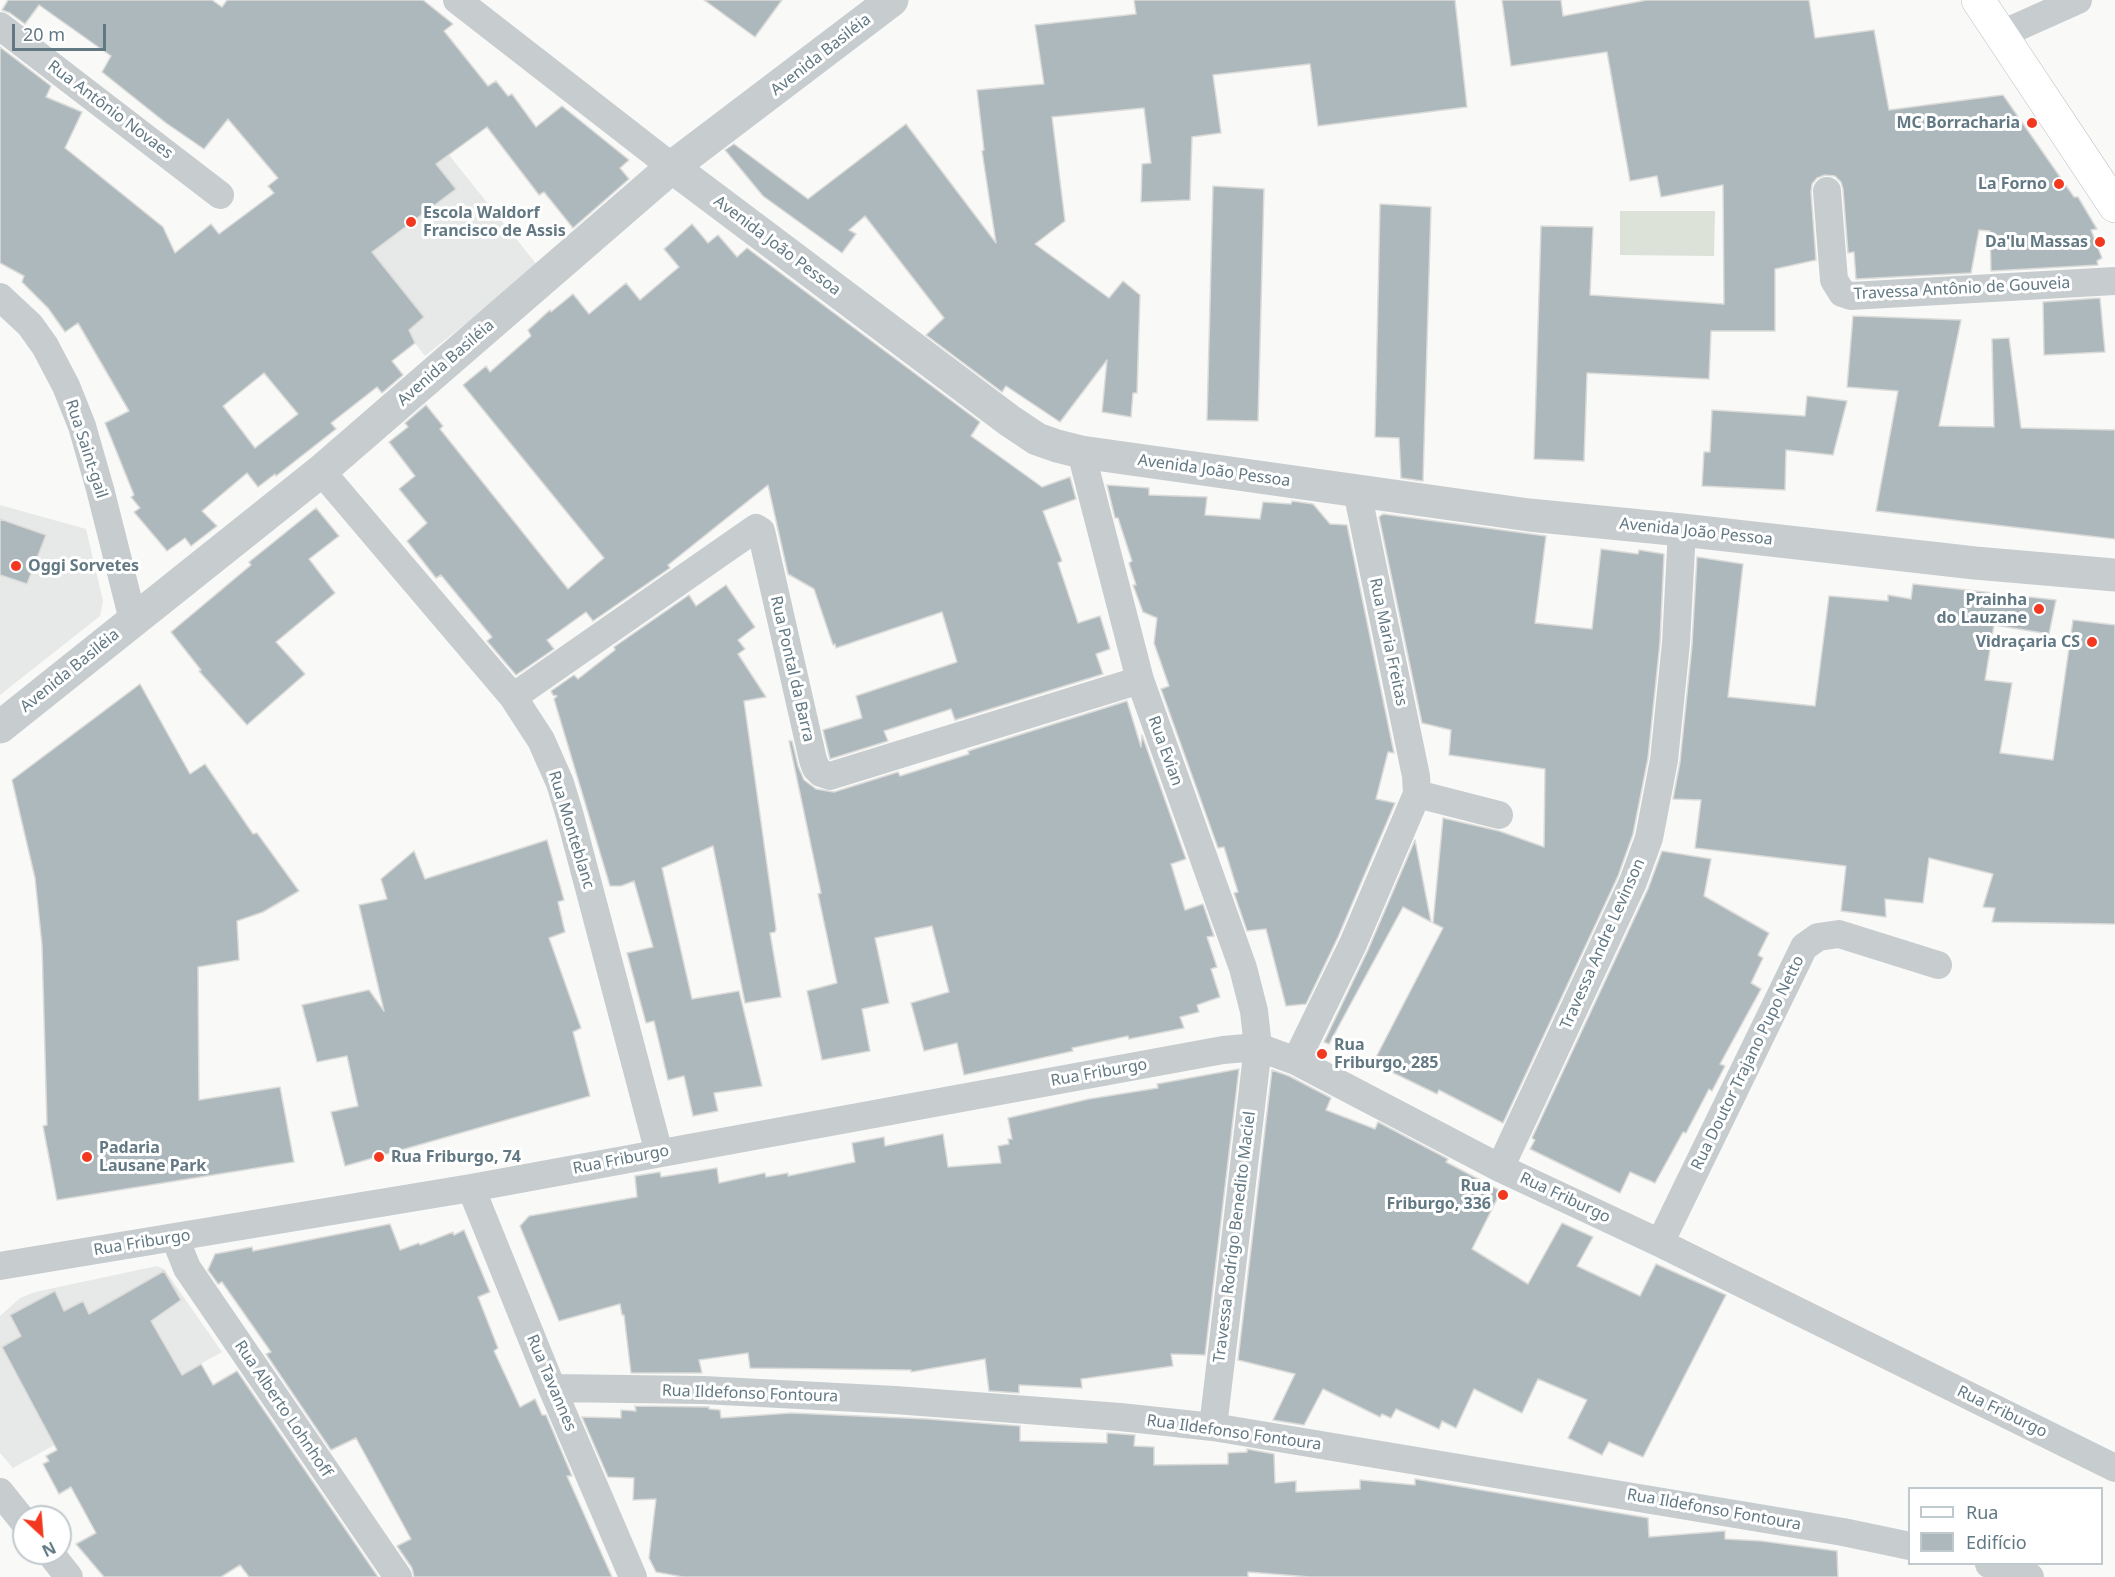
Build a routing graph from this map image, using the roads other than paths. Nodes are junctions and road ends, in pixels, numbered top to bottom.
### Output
1 (457, 0) edge
2 (892, 0) edge
3 (1978, 0) edge
4 (2078, 0) edge
5 (0, 26) edge
6 (2002, 34) junction
7 (672, 167) junction
8 (1827, 191) dead end
9 (220, 195) dead end
10 (2115, 206) edge
11 (2115, 280) edge
12 (0, 297) edge
13 (1081, 452) junction
14 (321, 471) junction
15 (1357, 491) junction
16 (1682, 530) junction
17 (2115, 576) edge
18 (134, 620) junction
19 (1140, 680) junction
20 (513, 697) junction
21 (0, 728) edge
22 (1417, 794) junction
23 (1499, 815) dead end
24 (1938, 965) dead end
25 (1258, 1047) junction
26 (1296, 1060) junction
27 (659, 1154) junction
28 (1500, 1168) junction
29 (471, 1188) junction
30 (175, 1238) junction
31 (1660, 1243) junction
32 (0, 1266) edge
33 (552, 1388) junction
34 (1213, 1427) junction
35 (2115, 1468) edge
36 (0, 1492) edge
37 (12, 1506) edge
38 (1908, 1546) edge
39 (60, 1565) edge
40 (1995, 1565) edge
41 (69, 1577) edge
42 (398, 1577) edge
43 (633, 1577) edge
44 (2030, 1577) edge

1 - 7 street, Avenida João Pessoa
2 - 7 street, Avenida Basiléia
3 - 6 main road
4 - 6 street
5 - 9 street, Rua Antônio Novaes
6 - 10 main road
7 - 13 street, Avenida João Pessoa
7 - 14 street, Avenida Basiléia
8 - 11 street, Travessa Antônio de Gouveia
12 - 18 street, Rua Saint-gail
13 - 15 street, Avenida João Pessoa
13 - 19 street, Rua Evian
14 - 18 street, Avenida Basiléia
14 - 20 street, Rua Monteblanc
15 - 16 street, Avenida João Pessoa
15 - 22 street, Rua Maria Freitas
16 - 17 street, Avenida João Pessoa
16 - 28 street, Travessa Andre Levinson
18 - 21 street, Avenida Basiléia
19 - 20 street, Rua Pontal da Barra
19 - 25 street, Rua Evian
20 - 27 street, Rua Monteblanc
22 - 23 street
22 - 26 street, Rua Maria Freitas
24 - 31 street, Rua Doutor Trajano Pupo Netto
25 - 26 street, Rua Friburgo
25 - 27 street, Rua Friburgo
25 - 34 street, Travessa Rodrigo Benedito Maciel
26 - 28 street, Rua Friburgo
27 - 29 street, Rua Friburgo
28 - 31 street, Rua Friburgo
29 - 30 street, Rua Friburgo
29 - 33 street, Rua Tavannes
30 - 32 street, Rua Friburgo
30 - 42 street, Rua Alberto Lohnhoff
31 - 35 street, Rua Friburgo
33 - 34 street, Rua Ildefonso Fontoura
33 - 43 street, Rua Tavannes
34 - 38 street, Rua Ildefonso Fontoura
36 - 37 street
39 - 41 street
40 - 44 street

